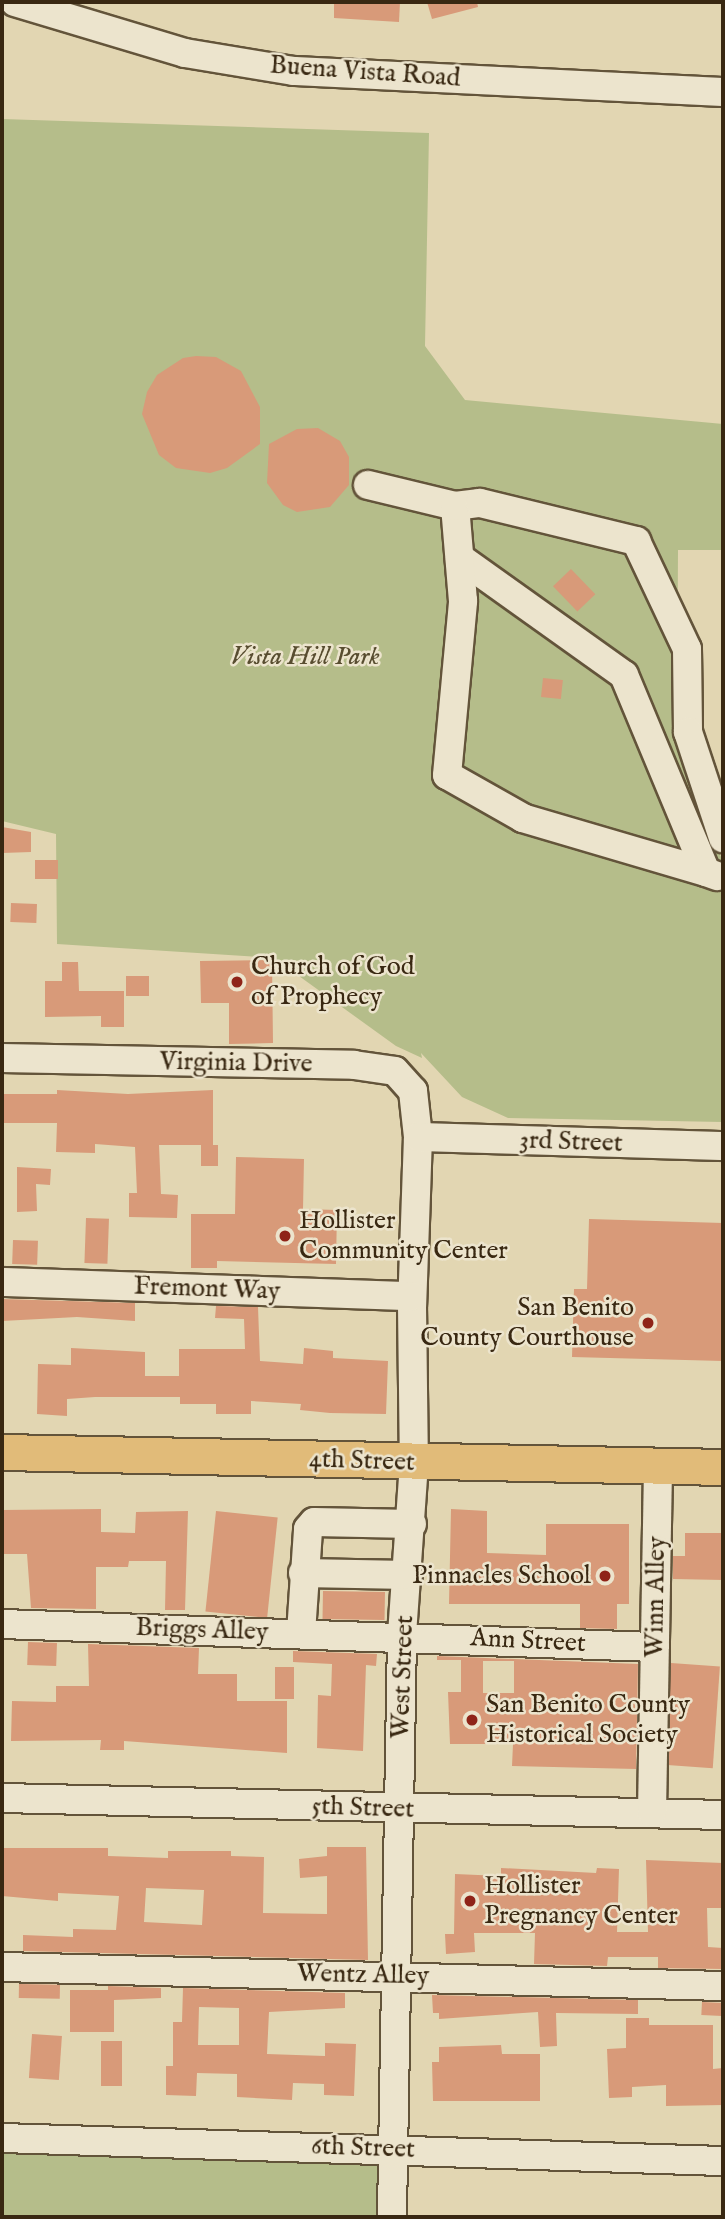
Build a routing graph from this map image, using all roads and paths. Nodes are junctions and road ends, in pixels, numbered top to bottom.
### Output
1 (15, 2) edge
2 (723, 92) edge
3 (368, 485) dead end
4 (455, 506) junction
5 (460, 558) junction
6 (723, 838) edge
7 (715, 875) edge
8 (2, 1058) edge
9 (418, 1137) junction
10 (723, 1146) edge
11 (2, 1282) edge
12 (412, 1296) junction
13 (2, 1452) edge
14 (414, 1463) junction
15 (658, 1465) junction
16 (723, 1466) edge
17 (412, 1524) junction
18 (303, 1573) junction
19 (408, 1575) junction
20 (2, 1624) edge
21 (301, 1633) junction
22 (402, 1636) junction
23 (655, 1647) junction
24 (2, 1798) edge
25 (399, 1809) junction
26 (652, 1812) junction
27 (723, 1815) edge
28 (2, 1967) edge
29 (395, 1976) junction
30 (723, 1986) edge
31 (2, 2138) edge
32 (395, 2149) junction
33 (723, 2161) edge
34 (392, 2217) edge

1 - 2 street, Buena Vista Road
3 - 4 street
4 - 5 street
4 - 6 street
5 - 7 street
5 - 7 street
8 - 9 street, Virginia Drive
9 - 10 street, 3rd Street
9 - 12 street, West Street
11 - 12 street, Fremont Way
12 - 14 street, West Street
13 - 14 main road, 4th Street
14 - 15 main road, 4th Street
14 - 17 street, West Street
15 - 16 main road, 4th Street
15 - 23 street, Winn Alley
17 - 18 street
17 - 19 street, West Street
18 - 19 street
18 - 21 street
19 - 22 street, West Street
20 - 21 street, Briggs Alley
21 - 22 street, Briggs Alley
22 - 23 street, Ann Street
22 - 25 street, West Street
23 - 26 street, Winn Alley
24 - 25 street, 5th Street
25 - 26 street, 5th Street
25 - 29 street, West Street
26 - 27 street, 5th Street
28 - 29 street, Wentz Alley
29 - 30 street, Wentz Alley
29 - 32 street, West Street
31 - 32 street, 6th Street
32 - 33 street, 6th Street
32 - 34 street, West Street

